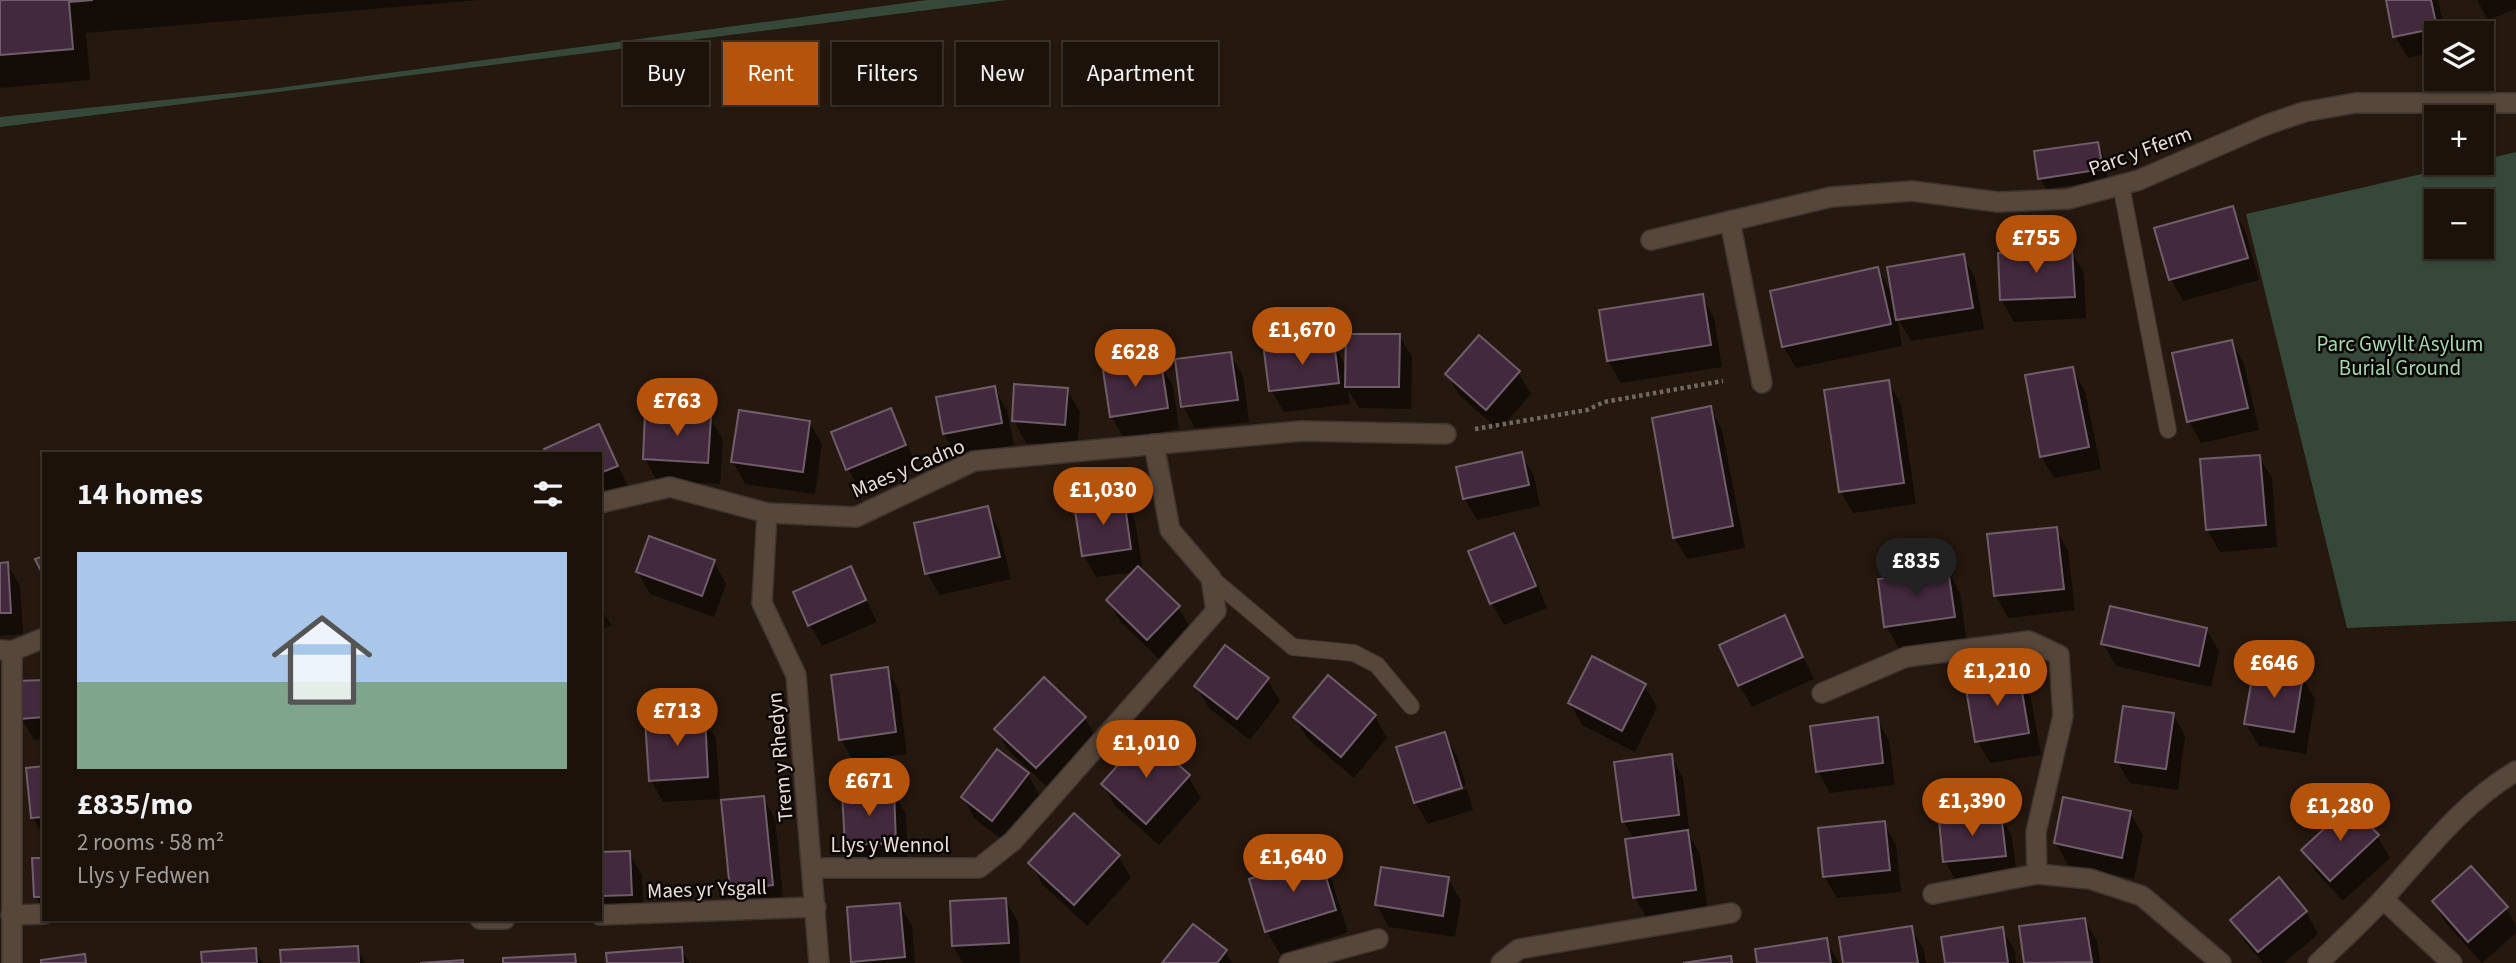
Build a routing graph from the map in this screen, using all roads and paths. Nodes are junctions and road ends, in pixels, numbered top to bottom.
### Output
1 (2516, 103) edge
2 (2121, 185) junction
3 (1730, 221) junction
4 (1651, 240) dead end
5 (1723, 381) dead end
6 (1762, 383) dead end
7 (2168, 430) dead end
8 (1446, 434) joint
9 (1154, 444) junction
10 (602, 503) edge
11 (767, 513) junction
12 (1212, 578) junction
13 (42, 639) edge
14 (6, 650) edge
15 (1822, 693) dead end
16 (1411, 706) dead end
17 (2516, 771) edge
18 (812, 868) junction
19 (2037, 874) junction
20 (1933, 894) dead end
21 (2383, 899) junction
22 (816, 907) junction
23 (42, 914) edge
24 (1731, 914) dead end
25 (11, 915) junction
26 (602, 915) edge
27 (1378, 939) dead end
28 (12, 963) edge
29 (819, 963) edge
30 (1289, 963) edge
31 (1501, 963) edge
32 (2221, 963) edge
33 (2318, 963) edge
34 (2452, 963) edge

1 - 2 street, Parc y Fferm
2 - 3 street, Parc y Fferm
2 - 7 lane
3 - 4 street, Parc y Fferm
3 - 6 street
5 - 8 path
8 - 9 street, Maes y Cadno
9 - 11 street, Maes y Cadno
9 - 12 street
10 - 11 street, Maes y Cadno
11 - 18 street, Trem y Rhedyn
12 - 16 lane
12 - 18 street, Llys y Wennol
13 - 14 street
14 - 25 street
15 - 19 street
17 - 21 street
18 - 22 street, Trem y Rhedyn
19 - 20 street
19 - 32 street
21 - 33 street
21 - 34 street
22 - 26 street, Maes yr Ysgall
22 - 29 street, Trem y Rhedyn
23 - 25 street
24 - 31 street
25 - 28 street
27 - 30 street

